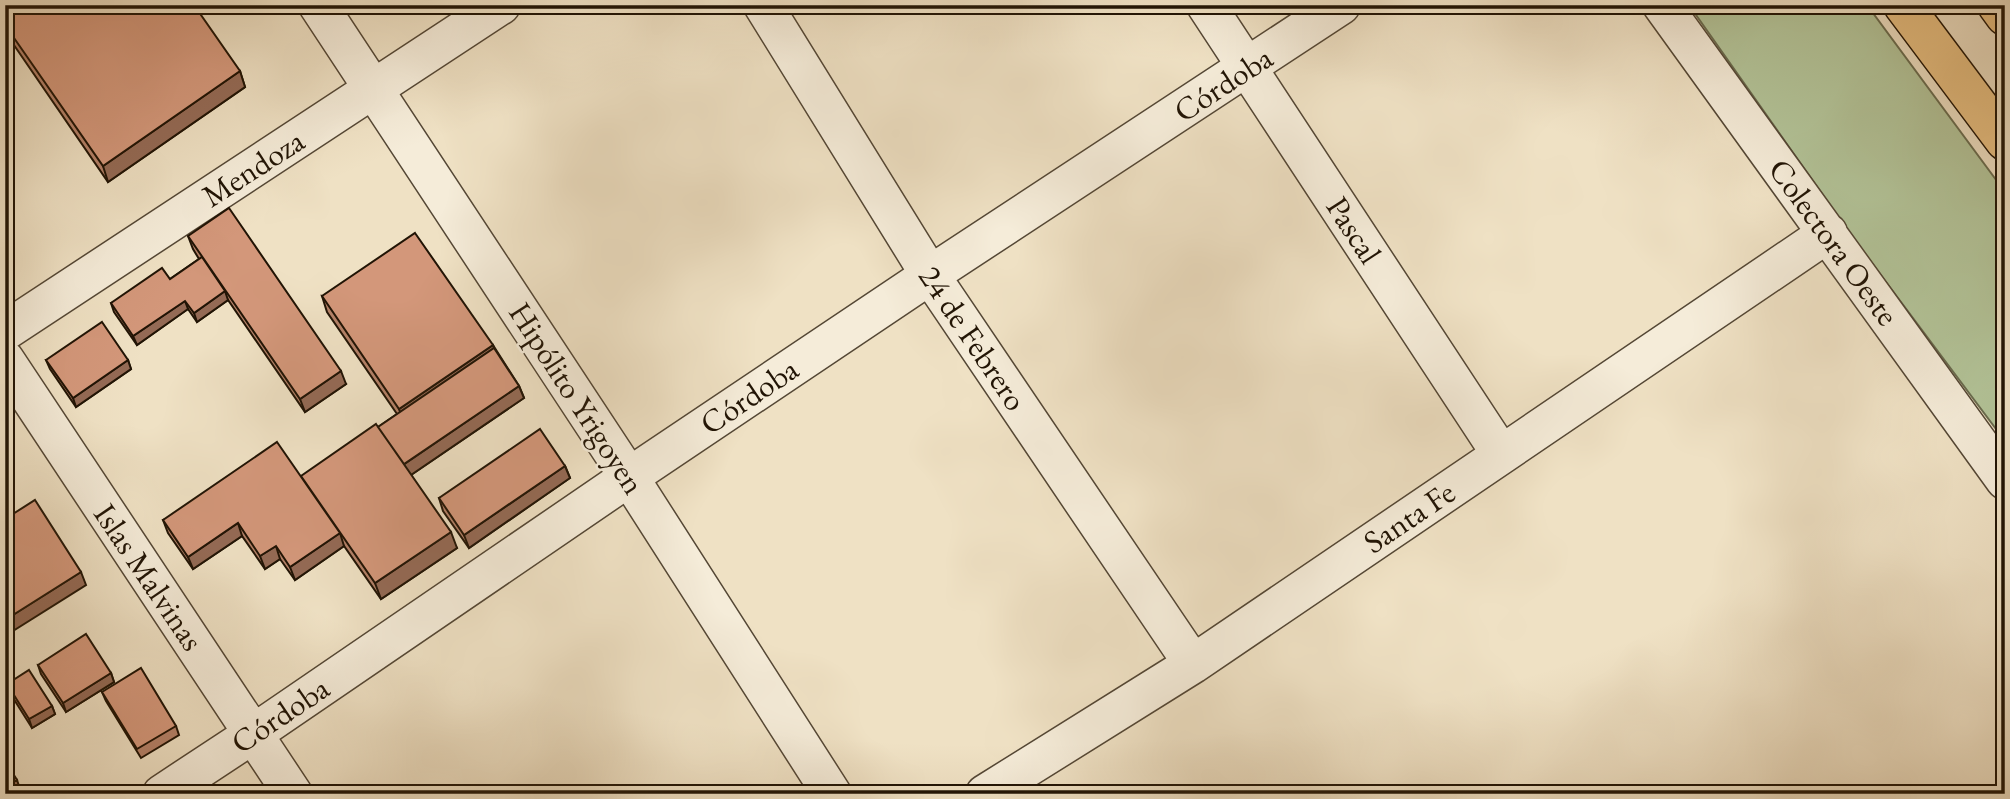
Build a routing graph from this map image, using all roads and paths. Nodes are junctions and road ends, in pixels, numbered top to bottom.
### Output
1 (318, 5) edge
2 (501, 5) edge
3 (763, 5) edge
4 (1206, 5) edge
5 (1341, 5) edge
6 (1662, 5) edge
7 (1903, 5) edge
8 (1997, 5) edge
9 (2005, 16) edge
10 (1248, 68) junction
11 (374, 89) junction
12 (2005, 141) edge
13 (1828, 233) junction
14 (930, 275) junction
15 (5, 331) edge
16 (5, 360) edge
17 (1501, 454) junction
18 (629, 477) junction
19 (2005, 480) edge
20 (1193, 664) junction
21 (253, 734) junction
22 (162, 794) edge
23 (293, 794) edge
24 (832, 794) edge
25 (985, 794) edge

1 - 11 street, Hipólito Yrigoyen
2 - 11 street, Mendoza
3 - 14 street, 24 de Febrero
4 - 10 street, Pascal
5 - 10 street, Córdoba
6 - 13 street, Colectora Oeste
7 - 12 highway
8 - 9 highway
10 - 14 street, Córdoba
10 - 17 street, Pascal
11 - 15 street, Mendoza
11 - 18 street, Hipólito Yrigoyen
13 - 17 street, Santa Fe
13 - 19 street, Colectora Oeste
14 - 18 street, Córdoba
14 - 20 street, 24 de Febrero
16 - 21 street, Islas Malvinas
17 - 20 street, Santa Fe
18 - 21 street, Córdoba
18 - 24 street, Hipólito Yrigoyen
20 - 25 street, Santa Fe
21 - 22 street, Córdoba
21 - 23 street, Islas Malvinas

